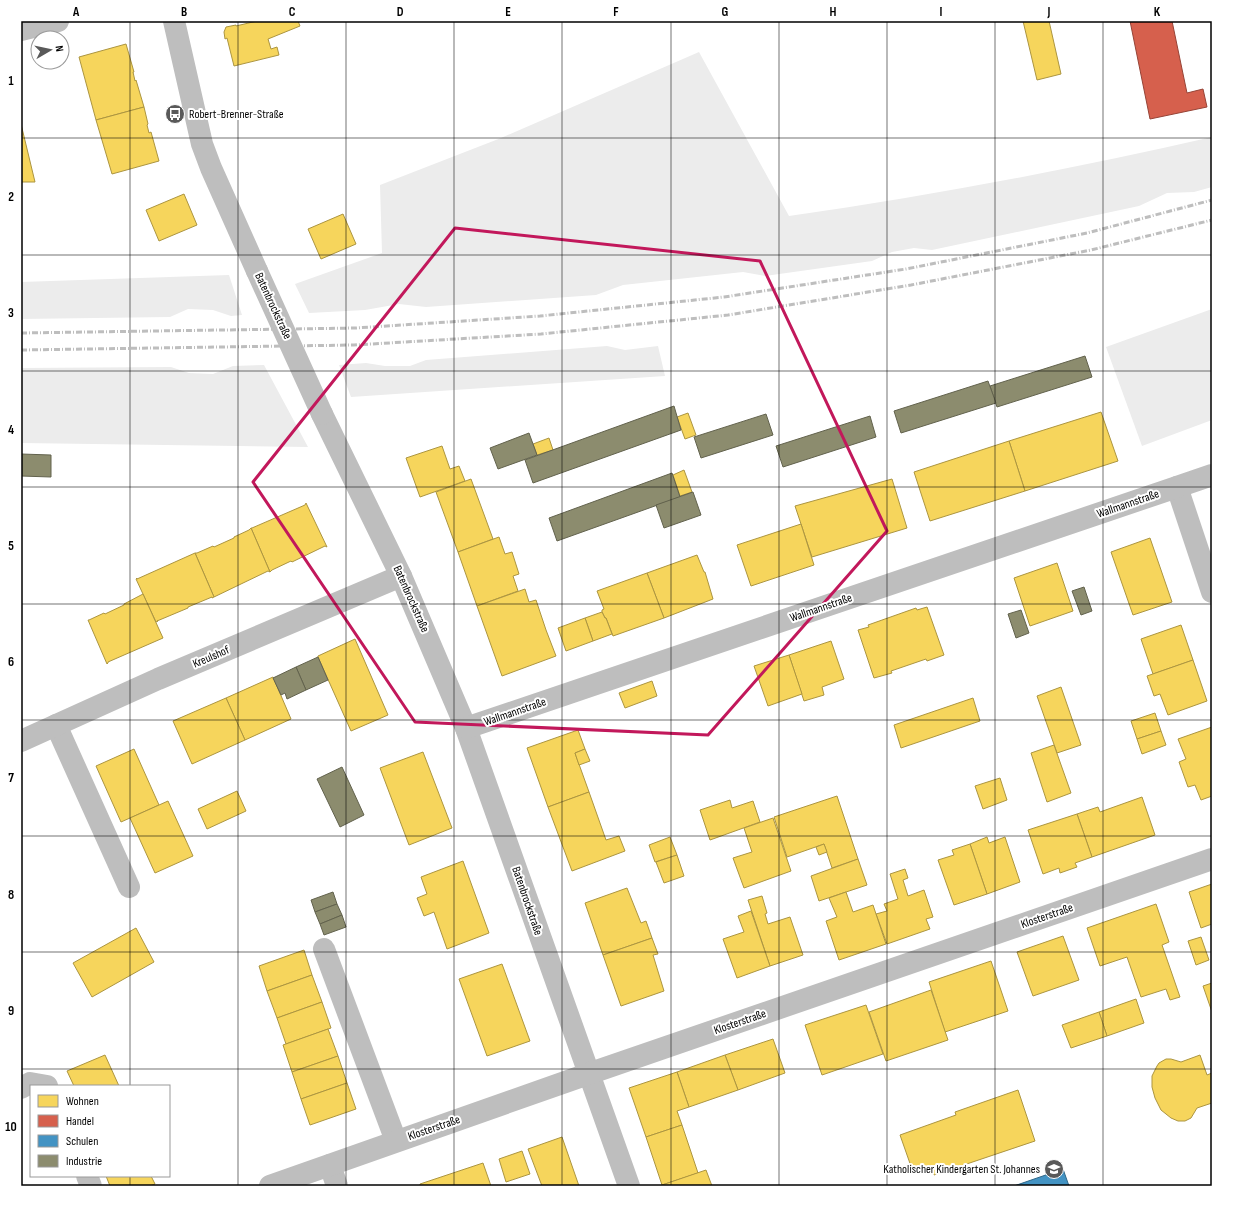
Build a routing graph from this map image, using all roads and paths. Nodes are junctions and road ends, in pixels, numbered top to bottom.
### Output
1 (58, 21) edge
2 (174, 21) edge
3 (21, 30) edge
4 (1212, 475) edge
5 (1177, 487) junction
6 (401, 576) junction
7 (1212, 592) edge
8 (56, 725) junction
9 (466, 728) junction
10 (21, 741) edge
11 (1212, 859) edge
12 (129, 887) dead end
13 (324, 949) dead end
14 (588, 1074) junction
15 (42, 1085) edge
16 (21, 1088) edge
17 (396, 1141) junction
18 (330, 1165) junction
19 (270, 1186) edge
20 (337, 1186) edge
21 (629, 1186) edge

1 - 3 street
2 - 6 street, Batenbrockstraße, bridge
4 - 5 street, Wallmannstraße
5 - 7 street
5 - 9 street, Wallmannstraße
6 - 8 street, Kreulshof
6 - 9 street, Batenbrockstraße
8 - 10 street, Kreulshof
8 - 12 street
9 - 14 street, Batenbrockstraße
11 - 14 street, Klosterstraße
13 - 17 street
14 - 17 street, Klosterstraße
14 - 21 street, Batenbrockstraße
15 - 16 street
17 - 18 street, Klosterstraße
18 - 19 street, Klosterstraße
18 - 20 street

